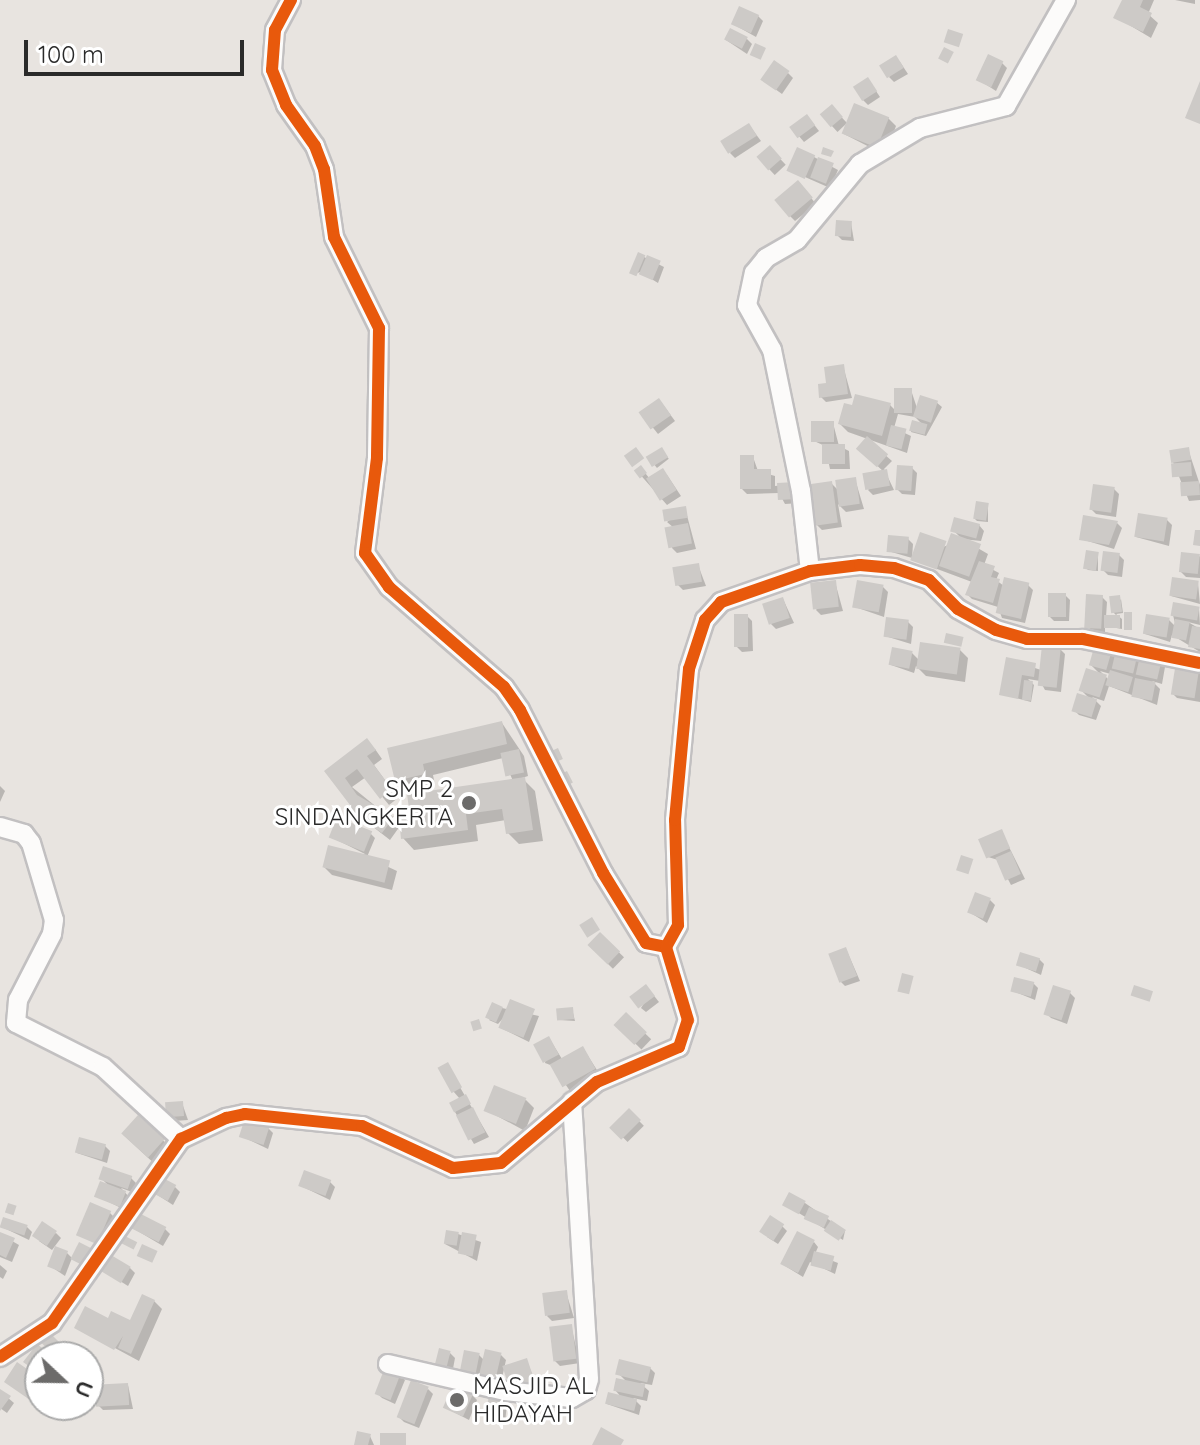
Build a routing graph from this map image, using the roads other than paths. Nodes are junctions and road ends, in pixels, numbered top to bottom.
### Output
1 (291, 0) edge
2 (1066, 0) edge
3 (810, 571) junction
4 (1200, 663) edge
5 (0, 827) edge
6 (666, 947) junction
7 (572, 1102) junction
8 (181, 1139) junction
9 (3, 1350) edge
10 (388, 1364) dead end

1 - 6 street
2 - 3 street
3 - 4 street
3 - 6 street
5 - 8 street
6 - 7 street
7 - 8 street
7 - 10 street
8 - 9 street

